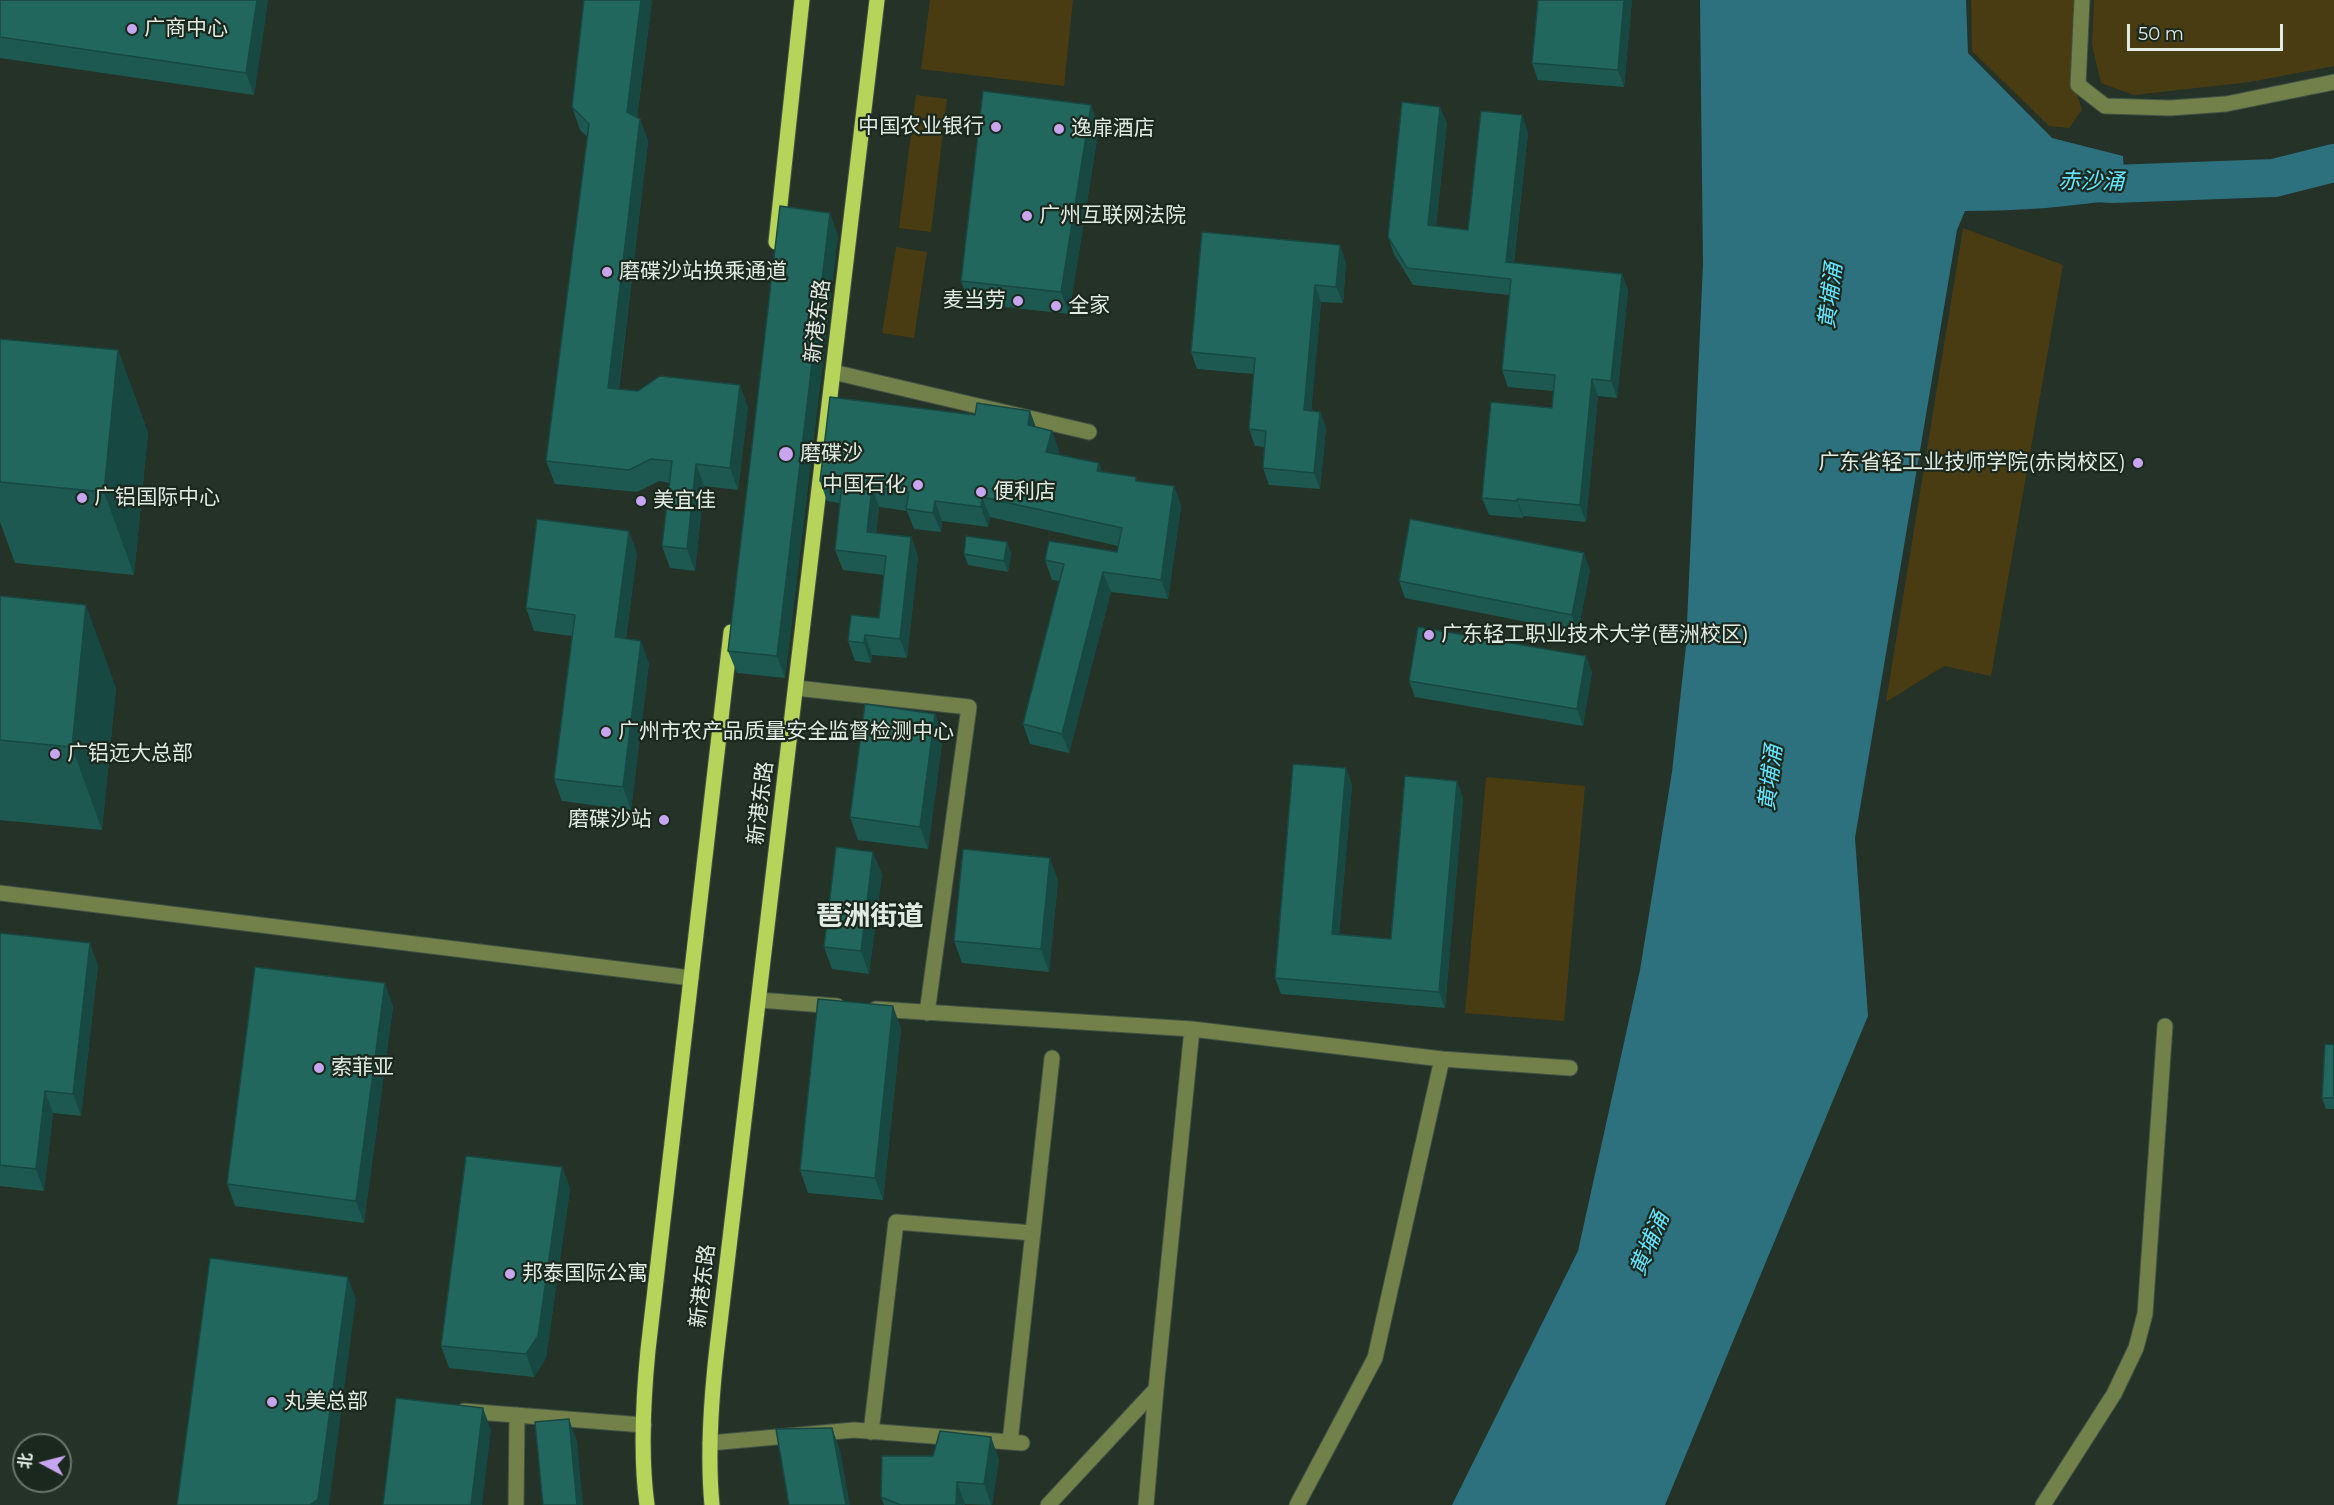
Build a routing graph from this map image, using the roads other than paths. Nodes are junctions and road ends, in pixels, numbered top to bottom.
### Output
1 (802, 0) edge
2 (877, 0) edge
3 (2082, 0) edge
4 (2334, 82) edge
5 (774, 263) edge
6 (833, 372) junction
7 (1089, 432) dead end
8 (733, 616) edge
9 (795, 688) junction
10 (0, 893) edge
11 (691, 978) junction
12 (759, 1000) junction
13 (927, 1013) junction
14 (2165, 1026) dead end
15 (1192, 1029) junction
16 (1052, 1058) dead end
17 (1442, 1059) junction
18 (1570, 1068) dead end
19 (1033, 1233) junction
20 (1156, 1389) junction
21 (449, 1410) edge
22 (517, 1415) junction
23 (644, 1425) junction
24 (871, 1432) junction
25 (710, 1443) junction
26 (516, 1505) edge
27 (647, 1505) edge
28 (712, 1505) edge
29 (1048, 1505) edge
30 (1146, 1505) edge
31 (1297, 1505) edge
32 (2043, 1505) edge

1 - 5 main road
2 - 6 main road, 新港东路
3 - 4 street
6 - 7 street
6 - 9 main road, 新港东路
8 - 11 main road
9 - 12 main road, 新港东路
9 - 13 street
10 - 11 street
11 - 23 main road
12 - 13 street
12 - 25 main road, 新港东路
13 - 15 street
14 - 32 street
15 - 17 street
15 - 20 street
16 - 19 street
17 - 18 street
17 - 31 street
19 - 24 street
19 - 24 street
20 - 29 street
20 - 30 street
21 - 22 street
22 - 23 street
22 - 26 street
23 - 27 main road
24 - 25 street
25 - 28 main road, 新港东路

